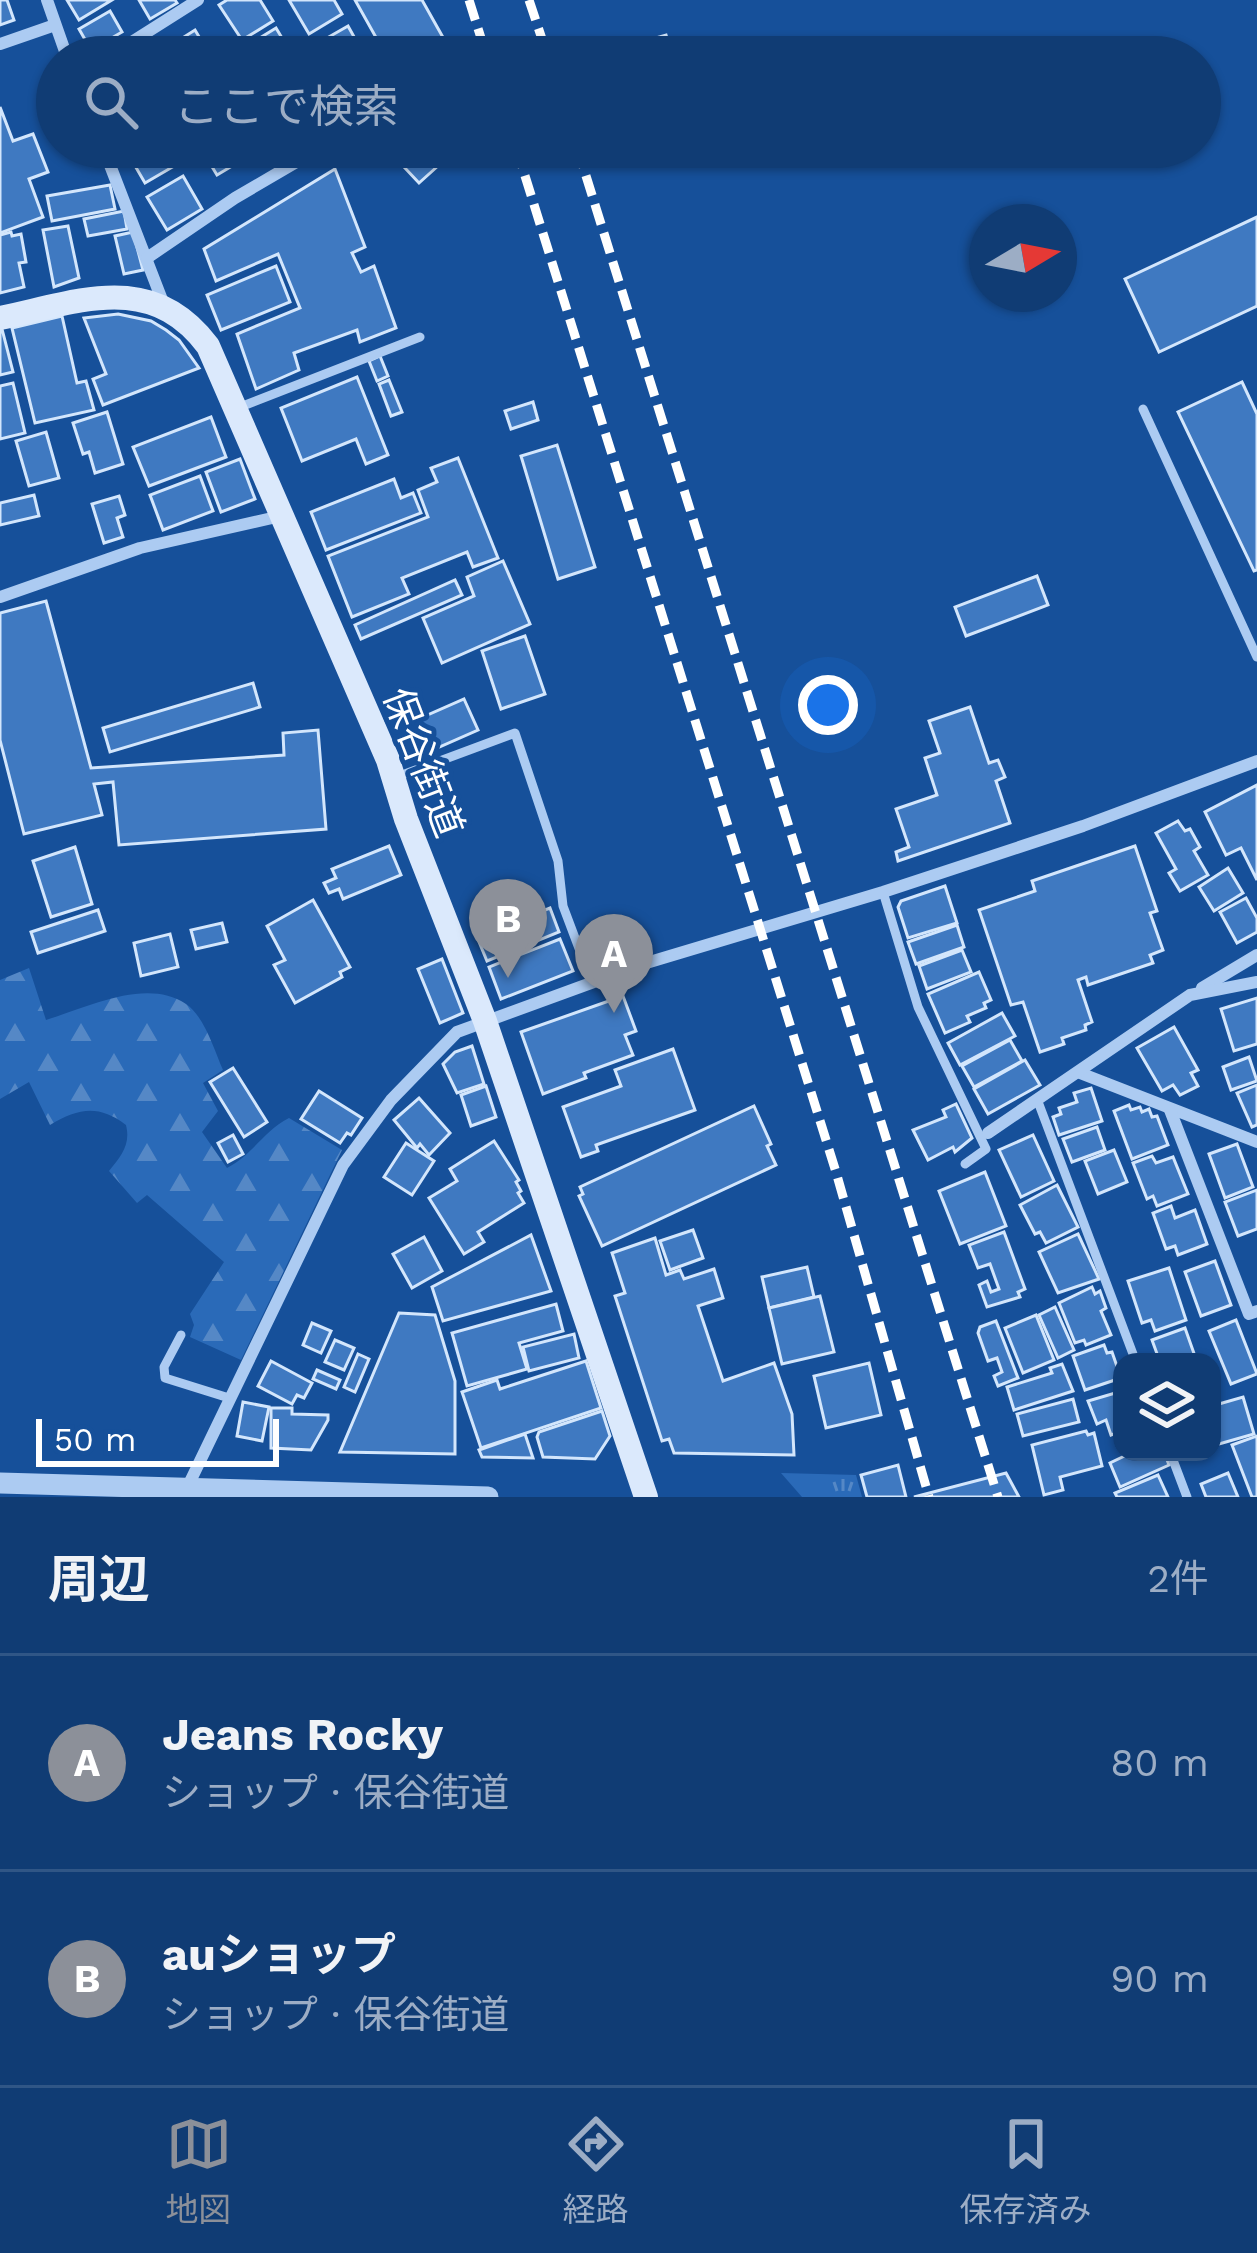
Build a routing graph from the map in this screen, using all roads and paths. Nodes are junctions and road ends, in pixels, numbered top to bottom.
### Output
1 (47, 0) edge
2 (198, 0) edge
3 (55, 25) junction
4 (59, 36) edge
5 (141, 36) edge
6 (0, 44) edge
7 (111, 168) edge
8 (286, 168) edge
9 (147, 259) junction
10 (164, 305) junction
11 (0, 318) edge
12 (419, 337) dead end
13 (236, 409) junction
14 (1143, 409) dead end
15 (283, 516) junction
16 (0, 597) edge
17 (1257, 657) edge
18 (1257, 761) edge
19 (394, 779) junction
20 (883, 892) junction
21 (1257, 955) edge
22 (592, 982) junction
23 (1257, 982) edge
24 (1190, 995) junction
25 (485, 1022) junction
26 (1079, 1072) junction
27 (1037, 1099) junction
28 (1170, 1110) junction
29 (984, 1136) junction
30 (1256, 1141) edge
31 (965, 1164) dead end
32 (1257, 1311) edge
33 (181, 1335) dead end
34 (1133, 1353) edge
35 (229, 1398) junction
36 (1173, 1461) edge
37 (0, 1483) edge
38 (187, 1488) junction
39 (51, 1491) edge
40 (232, 1493) edge
41 (455, 1496) edge
42 (488, 1497) edge
43 (646, 1497) edge
44 (1187, 1497) edge

1 - 3 street
2 - 5 street
3 - 4 street
3 - 6 street
7 - 9 street
8 - 9 street
9 - 10 street
10 - 11 main road
10 - 13 main road, 保谷街道
12 - 13 lane
13 - 15 main road, 保谷街道
14 - 17 lane
15 - 16 street
15 - 19 main road, 保谷街道
18 - 20 street
19 - 22 lane
19 - 25 main road, 保谷街道
20 - 22 street
20 - 29 lane
21 - 24 street
22 - 25 street
23 - 24 street
24 - 26 street
25 - 35 street
25 - 43 main road, 保谷街道
26 - 27 street
26 - 28 street
27 - 29 street
27 - 34 lane
28 - 30 street
28 - 32 street
29 - 31 lane
33 - 35 lane
35 - 38 street
36 - 44 lane
37 - 39 street
38 - 39 street
38 - 40 street
40 - 41 street
41 - 42 street

